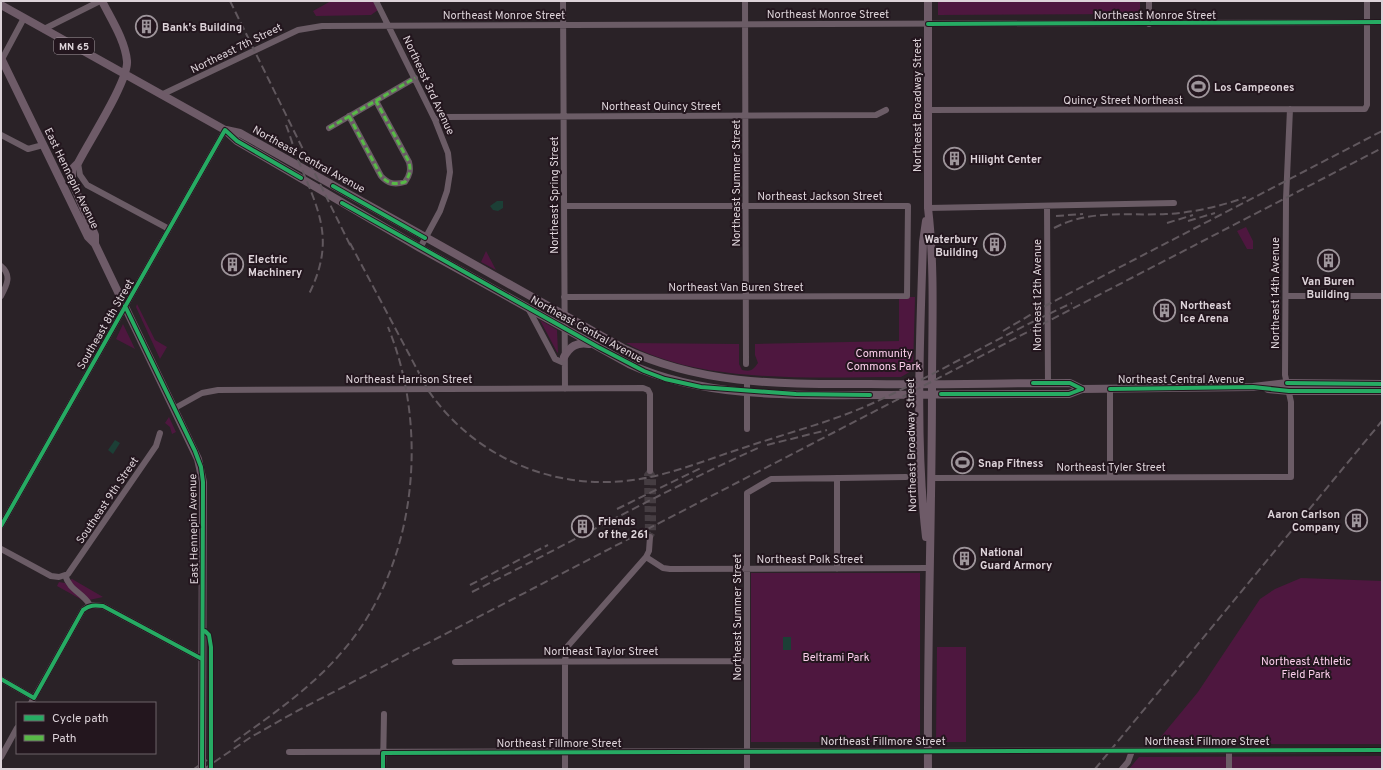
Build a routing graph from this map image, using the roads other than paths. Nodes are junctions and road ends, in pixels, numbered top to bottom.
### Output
1 (101, 1) edge
2 (376, 1) edge
3 (563, 1) edge
4 (745, 1) edge
5 (928, 1) edge
6 (1149, 1) edge
7 (1367, 1) edge
8 (1, 5) edge
9 (24, 18) junction
10 (1366, 22) junction
11 (1382, 22) edge
12 (928, 24) junction
13 (1149, 24) junction
14 (389, 25) junction
15 (563, 25) junction
16 (745, 25) junction
17 (322, 26) joint
18 (44, 29) junction
19 (1, 59) edge
20 (124, 74) junction
21 (415, 78) junction
22 (161, 95) junction
23 (376, 101) junction
24 (1290, 109) junction
25 (886, 110) dead end
26 (928, 110) junction
27 (349, 116) junction
28 (564, 116) junction
29 (746, 116) junction
30 (435, 120) junction
31 (329, 128) dead end
32 (225, 130) junction
33 (1, 135) edge
34 (43, 144) junction
35 (78, 163) junction
36 (1174, 203) dead end
37 (564, 206) junction
38 (746, 206) junction
39 (1047, 206) junction
40 (928, 208) junction
41 (169, 229) junction
42 (425, 238) junction
43 (95, 244) junction
44 (420, 248) junction
45 (1, 266) edge
46 (1, 296) edge
47 (907, 296) joint
48 (1286, 296) junction
49 (1382, 296) edge
50 (564, 297) junction
51 (746, 297) junction
52 (125, 306) junction
53 (527, 307) junction
54 (564, 316) junction
55 (564, 328) junction
56 (598, 347) junction
57 (564, 360) junction
58 (746, 364) dead end
59 (747, 381) junction
60 (1048, 383) junction
61 (1382, 384) edge
62 (920, 385) junction
63 (932, 385) junction
64 (1288, 387) junction
65 (565, 389) junction
66 (1082, 389) junction
67 (1110, 389) junction
68 (1382, 391) edge
69 (747, 392) junction
70 (920, 394) junction
71 (932, 394) junction
72 (174, 408) junction
73 (747, 430) dead end
74 (160, 433) dead end
75 (650, 471) tunnel mouth
76 (1110, 476) junction
77 (906, 477) dead end
78 (1291, 477) joint
79 (837, 478) junction
80 (932, 478) junction
81 (1, 526) edge
82 (650, 537) dead end
83 (1, 549) edge
84 (646, 557) junction
85 (929, 565) junction
86 (747, 569) junction
87 (837, 569) junction
88 (65, 575) junction
89 (90, 605) junction
90 (202, 659) junction
91 (565, 661) junction
92 (747, 661) junction
93 (455, 662) dead end
94 (1, 679) edge
95 (33, 701) edge
96 (384, 714) dead end
97 (16, 730) edge
98 (928, 750) junction
99 (1229, 750) junction
100 (1382, 750) edge
101 (565, 751) junction
102 (747, 751) junction
103 (1132, 751) junction
104 (289, 752) dead end
105 (384, 753) junction
106 (1, 757) edge
107 (202, 769) edge
108 (384, 769) edge
109 (565, 769) edge
110 (747, 769) edge
111 (928, 769) edge
112 (1122, 769) edge
113 (1229, 769) edge

1 - 18 street
1 - 20 main road
2 - 14 street, Northeast 3rd Avenue
3 - 15 street, Northeast Spring Street
4 - 16 street, Northeast Summer Street
5 - 12 main road, Northeast Broadway Street
6 - 13 street
7 - 10 street
8 - 9 main road, Northeast Central Avenue / MN 65
9 - 18 main road, Northeast Central Avenue / MN 65
9 - 19 street
10 - 11 street, Northeast Monroe Street
10 - 13 street, Northeast Monroe Street
10 - 24 street, Quincy Street Northeast
12 - 13 street, Northeast Monroe Street
12 - 16 street, Northeast Monroe Street
12 - 26 main road, Northeast Broadway Street
14 - 15 street, Northeast Monroe Street
14 - 17 street, Northeast Monroe Street
14 - 21 street, Northeast 3rd Avenue
15 - 16 street, Northeast Monroe Street
15 - 28 street, Northeast Spring Street
16 - 29 street, Northeast Summer Street
17 - 22 street, Northeast 7th Street
18 - 20 main road, Northeast Central Avenue / MN 65
19 - 34 main road, East Hennepin Avenue
20 - 22 main road, Northeast Central Avenue / MN 65
20 - 35 main road
21 - 23 street
21 - 30 street, Northeast 3rd Avenue
22 - 32 main road, Northeast Central Avenue / MN 65
23 - 27 street
23 - 27 street
24 - 26 street, Quincy Street Northeast
24 - 48 street, Northeast 14th Avenue
25 - 29 street, Northeast Quincy Street
26 - 40 main road, Northeast Broadway Street
27 - 31 street
28 - 29 street, Northeast Quincy Street
28 - 30 street, Northeast Quincy Street
28 - 37 street, Northeast Spring Street
29 - 38 street, Northeast Summer Street
30 - 42 street, Northeast 3rd Avenue
32 - 41 street, Southeast 8th Street
32 - 42 main road, Northeast Central Avenue / MN 65
32 - 44 main road, Northeast Central Avenue / MN 65
33 - 34 street
34 - 43 main road, East Hennepin Avenue
35 - 41 street
35 - 43 main road
36 - 39 street
37 - 38 street, Northeast Jackson Street
37 - 50 street, Northeast Spring Street
38 - 47 street, Northeast Jackson Street
38 - 51 street, Northeast Summer Street
39 - 40 street
39 - 60 street, Northeast 12th Avenue
40 - 62 main road, Northeast Broadway Street
40 - 63 main road, Northeast Broadway Street
41 - 52 street, Southeast 8th Street
42 - 44 street, Northeast 3rd Avenue
42 - 54 main road, Northeast Central Avenue / MN 65
43 - 52 main road, East Hennepin Avenue
44 - 53 main road, Northeast Central Avenue / MN 65
45 - 46 street
47 - 51 street, Northeast Van Buren Street
48 - 49 street
48 - 64 street, Northeast 14th Avenue
50 - 51 street, Northeast Van Buren Street
50 - 54 street, Northeast Spring Street
51 - 58 street, Northeast Summer Street
52 - 72 main road, East Hennepin Avenue
52 - 81 street, Southeast 8th Street
53 - 55 main road, Northeast Central Avenue / MN 65
53 - 57 street
54 - 55 street, Northeast Spring Street
54 - 59 main road, Northeast Central Avenue / MN 65
55 - 56 main road, Northeast Central Avenue / MN 65
55 - 57 street, Northeast Spring Street
56 - 57 main road
56 - 69 main road, Northeast Central Avenue / MN 65
57 - 65 street, Northeast Spring Street
59 - 62 main road, Northeast Central Avenue / MN 65
59 - 69 street
60 - 63 main road, Northeast Central Avenue / MN 65
60 - 66 main road, Northeast Central Avenue / MN 65
61 - 64 main road, Northeast Central Avenue / MN 65
62 - 63 main road, Northeast Central Avenue / MN 65
62 - 70 main road, Northeast Broadway Street
63 - 71 main road, Northeast Broadway Street
64 - 67 main road, Northeast Central Avenue / MN 65
64 - 68 main road, Northeast Central Avenue / MN 65
64 - 78 street, Northeast 14th Avenue
65 - 72 street, Northeast Harrison Street
65 - 75 street, Northeast Harrison Street
66 - 67 main road, Northeast Central Avenue / MN 65
66 - 71 main road, Northeast Central Avenue / MN 65
67 - 76 street
69 - 70 main road, Northeast Central Avenue / MN 65
69 - 73 street
70 - 71 main road, Northeast Central Avenue / MN 65
70 - 85 main road, Northeast Broadway Street
71 - 80 main road, Northeast Broadway Street
72 - 90 main road, East Hennepin Avenue
74 - 88 street, Southeast 9th Street
76 - 78 street, Northeast Tyler Street
76 - 80 street, Northeast Tyler Street
77 - 79 street
79 - 86 street, Northeast Summer Street
79 - 87 street
80 - 85 main road, Northeast Broadway Street
82 - 84 street
83 - 88 street
84 - 86 street, Northeast Polk Street
84 - 91 street
85 - 87 street, Northeast Polk Street
85 - 98 main road, Northeast Broadway Street
86 - 87 street, Northeast Polk Street
86 - 92 street, Northeast Summer Street
88 - 89 street
89 - 90 street
89 - 95 street
90 - 107 main road, East Hennepin Avenue
91 - 92 street, Northeast Taylor Street
91 - 93 street, Northeast Taylor Street
91 - 101 street
92 - 102 street, Northeast Summer Street
94 - 95 street
96 - 105 street
97 - 106 street
98 - 102 street, Northeast Fillmore Street
98 - 103 street, Northeast Fillmore Street
98 - 111 main road, Northeast Broadway Street
99 - 100 street, Northeast Fillmore Street
99 - 103 street, Northeast Fillmore Street
99 - 113 street
101 - 102 street, Northeast Fillmore Street
101 - 105 street, Northeast Fillmore Street
101 - 109 street
102 - 110 street, Northeast Summer Street
103 - 112 street
104 - 105 street, Northeast Fillmore Street
105 - 108 street

